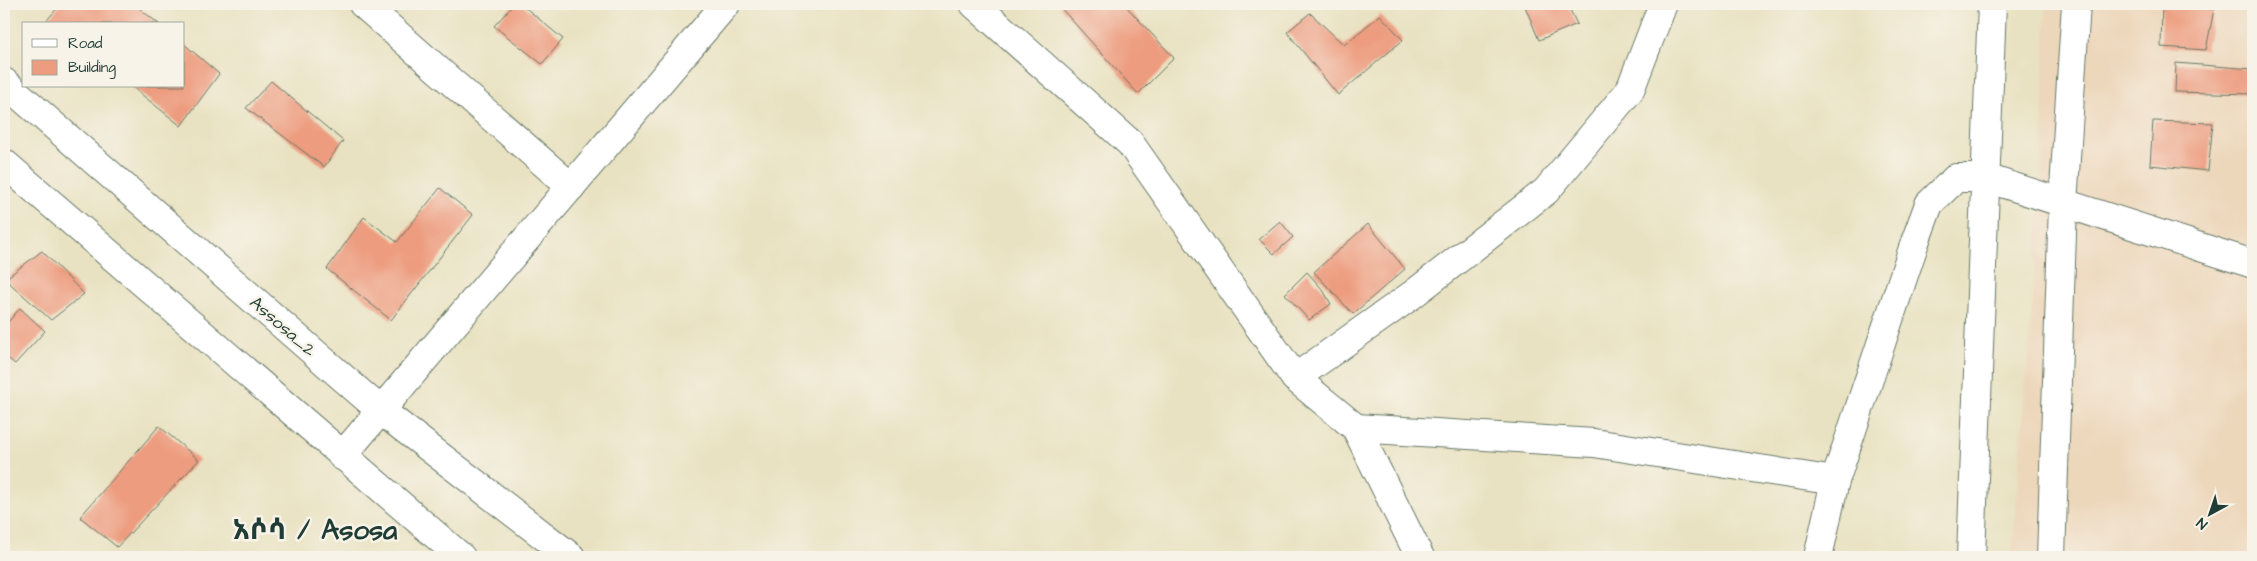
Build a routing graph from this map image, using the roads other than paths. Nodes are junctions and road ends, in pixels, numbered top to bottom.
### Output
1 (363, 4) edge
2 (726, 4) edge
3 (974, 4) edge
4 (1663, 4) edge
5 (1992, 4) edge
6 (2076, 4) edge
7 (4, 82) edge
8 (4, 163) edge
9 (1986, 178) junction
10 (571, 186) junction
11 (2063, 204) junction
12 (2253, 264) edge
13 (1295, 378) junction
14 (380, 410) junction
15 (1356, 428) junction
16 (342, 456) junction
17 (1835, 481) junction
18 (460, 557) edge
19 (571, 557) edge
20 (1420, 557) edge
21 (1818, 557) edge
22 (1972, 557) edge
23 (2051, 557) edge

1 - 10 main road
2 - 10 main road
3 - 13 main road
4 - 13 main road
5 - 9 main road
6 - 11 main road
7 - 14 main road, Assosa_2
8 - 16 main road
9 - 11 main road
9 - 17 main road
9 - 22 main road
10 - 14 main road
11 - 12 main road
11 - 23 main road
13 - 15 main road
14 - 16 main road
14 - 19 main road, Assosa_2
15 - 17 main road
15 - 20 main road
16 - 18 main road
17 - 21 main road

